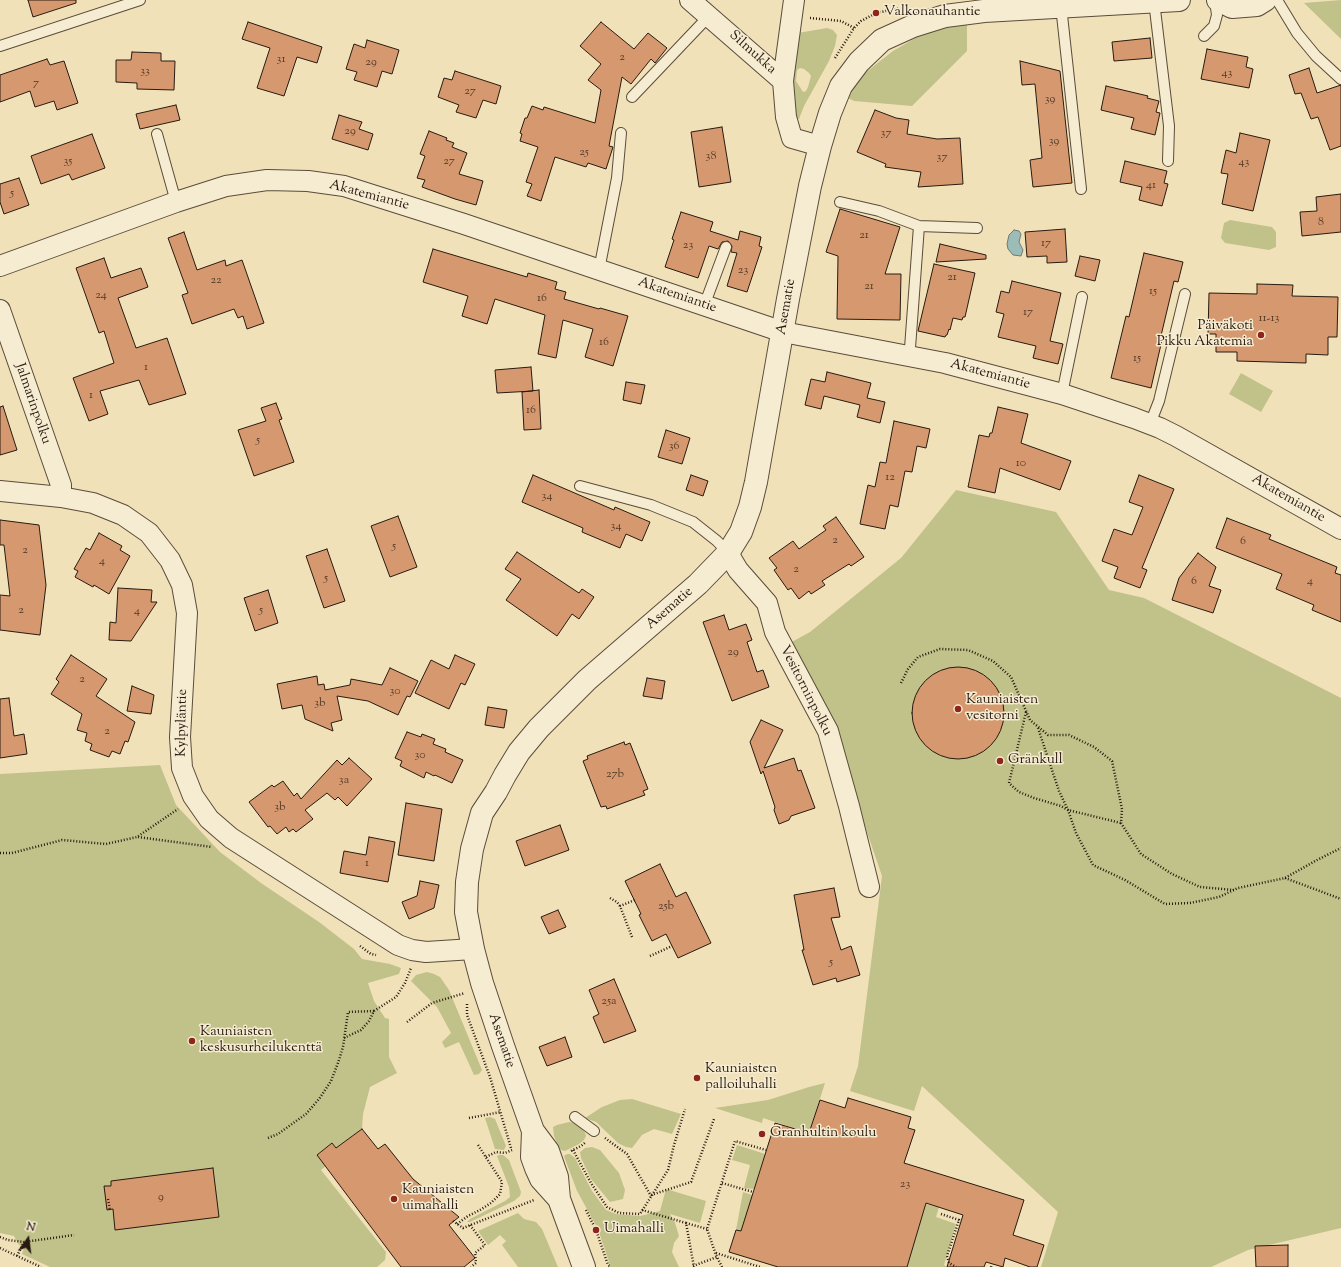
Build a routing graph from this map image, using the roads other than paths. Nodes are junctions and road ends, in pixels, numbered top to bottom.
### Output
1 (111, 0) edge
2 (140, 0) edge
3 (690, 0) edge
4 (1179, 0) edge
5 (1216, 0) edge
6 (1265, 0) edge
7 (1277, 0) edge
8 (1154, 1) edge
9 (1061, 6) junction
10 (793, 8) edge
11 (107, 11) junction
12 (710, 16) junction
13 (1204, 36) dead end
14 (0, 46) edge
15 (1341, 79) edge
16 (783, 81) junction
17 (632, 97) dead end
18 (621, 133) dead end
19 (157, 134) dead end
20 (820, 146) junction
21 (1168, 161) dead end
22 (1081, 189) dead end
23 (176, 202) junction
24 (840, 202) dead end
25 (919, 226) junction
26 (977, 228) dead end
27 (726, 247) dead end
28 (0, 266) edge
29 (599, 270) junction
30 (1185, 294) dead end
31 (1082, 297) dead end
32 (704, 306) junction
33 (0, 310) edge
34 (783, 332) junction
35 (908, 356) junction
36 (1062, 394) junction
37 (1150, 424) junction
38 (580, 486) dead end
39 (0, 490) edge
40 (61, 497) junction
41 (1341, 529) edge
42 (728, 553) junction
43 (869, 887) dead end
44 (473, 949) junction
45 (575, 1117) dead end
46 (594, 1131) road end
47 (584, 1267) edge

1 - 11 lane
2 - 11 lane
3 - 12 street, Silmukka
4 - 8 street, Asematie
5 - 6 street
5 - 13 lane
7 - 15 lane
8 - 9 street, Asematie
8 - 21 lane
9 - 20 street, Asematie
9 - 22 lane
10 - 16 street
11 - 14 lane
12 - 16 street, Silmukka
12 - 17 lane
16 - 20 street, Silmukka
18 - 29 lane
19 - 23 lane
20 - 34 street, Asematie
23 - 28 street, Akatemiantie
23 - 29 street, Akatemiantie
24 - 25 lane
25 - 26 lane
25 - 35 lane
27 - 32 lane
29 - 32 street, Akatemiantie
30 - 37 lane
31 - 36 lane
32 - 34 street, Akatemiantie
33 - 40 street, Jalmarinpolku
34 - 35 street, Akatemiantie
34 - 42 street, Asematie
35 - 36 street, Akatemiantie
36 - 37 street, Akatemiantie
37 - 41 street, Akatemiantie
38 - 42 lane
39 - 40 street, Kylpyläntie
40 - 44 street, Kylpyläntie
42 - 43 street, Vesitorninpolku
42 - 44 street, Asematie
44 - 47 street, Asematie
45 - 46 lane

